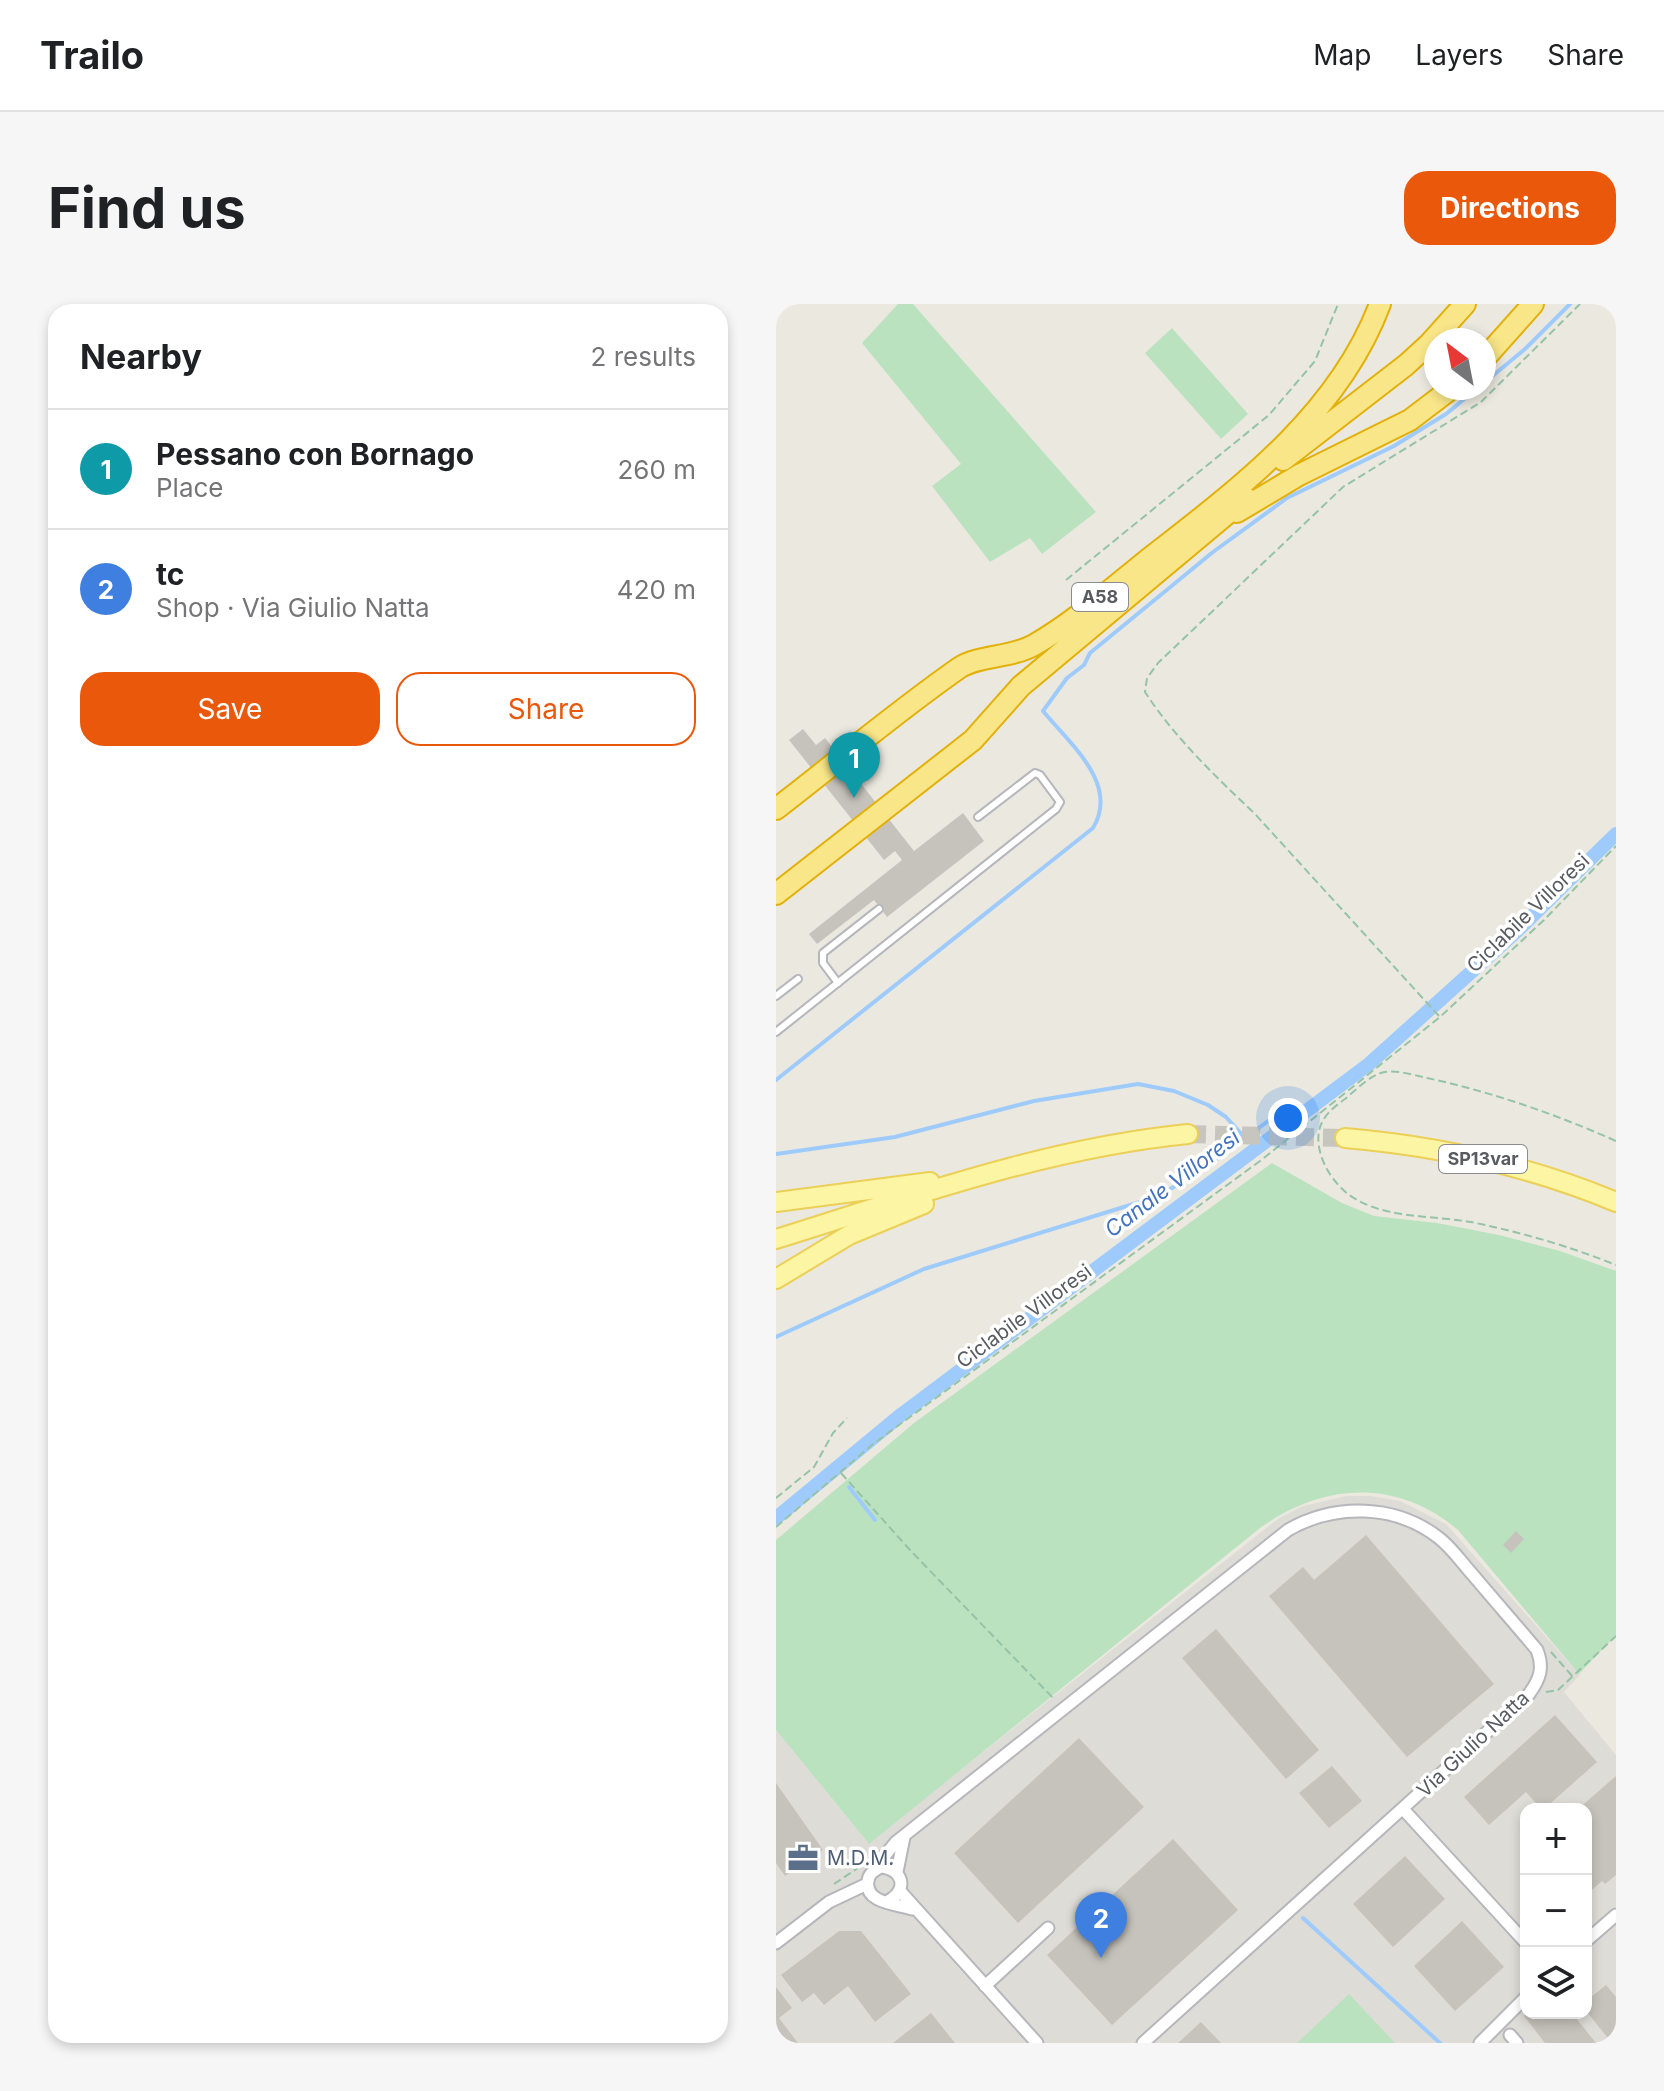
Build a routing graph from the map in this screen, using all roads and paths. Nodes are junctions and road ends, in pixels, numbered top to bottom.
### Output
1 (1338, 304) edge
2 (1380, 304) edge
3 (1465, 304) edge
4 (1533, 304) edge
5 (1580, 304) edge
6 (1496, 346) edge
7 (1436, 400) edge
8 (1297, 451) junction
9 (1224, 500) junction
10 (1216, 525) junction
11 (1066, 580) dead end
12 (776, 809) edge
13 (978, 817) dead end
14 (1616, 846) edge
15 (776, 894) edge
16 (879, 909) dead end
17 (798, 979) dead end
18 (838, 983) junction
19 (776, 996) edge
20 (1439, 1016) junction
21 (776, 1032) edge
22 (1378, 1066) junction
23 (1383, 1072) dead end
24 (1318, 1115) junction
25 (1322, 1120) dead end
26 (1188, 1134) tunnel mouth
27 (1345, 1138) tunnel mouth
28 (992, 1173) junction
29 (776, 1202) edge
30 (1616, 1202) edge
31 (776, 1239) edge
32 (776, 1279) edge
33 (847, 1418) dead end
34 (841, 1473) junction
35 (776, 1498) edge
36 (776, 1527) edge
37 (1616, 1636) edge
38 (1546, 1645) dead end
39 (1573, 1677) junction
40 (1529, 1694) junction
41 (1057, 1702) dead end
42 (1403, 1809) junction
43 (904, 1837) junction
44 (863, 1864) dead end
45 (880, 1867) junction
46 (897, 1872) junction
47 (868, 1888) junction
48 (827, 1890) dead end
49 (900, 1891) junction
50 (888, 1901) junction
51 (913, 1909) junction
52 (1616, 1915) edge
53 (1048, 1928) dead end
54 (1520, 1936) edge
55 (1592, 1936) edge
56 (776, 1943) edge
57 (985, 1986) junction
58 (1520, 2003) edge
59 (1037, 2043) edge
60 (1143, 2043) edge
61 (1480, 2043) edge

1 - 11 path
2 - 9 highway, A58
3 - 8 highway, A58
4 - 6 highway
5 - 20 path
7 - 10 highway, A58
8 - 9 highway, A58
8 - 10 highway, A58
9 - 12 highway, A58
10 - 15 highway, A58
13 - 18 lane
14 - 20 path, Ciclabile Villoresi
16 - 18 lane
17 - 19 lane
18 - 21 lane
20 - 22 path, Ciclabile Villoresi
22 - 23 path
22 - 24 path, Ciclabile Villoresi
24 - 25 path
24 - 34 path, Ciclabile Villoresi
26 - 28 main road
27 - 30 main road, SP13var
28 - 29 main road
28 - 31 main road
28 - 32 main road
33 - 35 path
34 - 36 path, Ciclabile Villoresi
34 - 41 path
37 - 39 path
38 - 39 path
39 - 40 path
40 - 42 street, Via Giulio Natta
40 - 43 street, Via Giulio Natta
42 - 54 street
42 - 60 street, Via Giulio Natta
43 - 45 street, Via Giulio Natta
43 - 46 street
44 - 48 path
45 - 46 street
45 - 47 street
46 - 49 street
47 - 50 street
47 - 56 street
49 - 50 street
49 - 51 street
50 - 51 street
51 - 57 street
52 - 55 street
53 - 57 street
57 - 59 street
58 - 61 street

